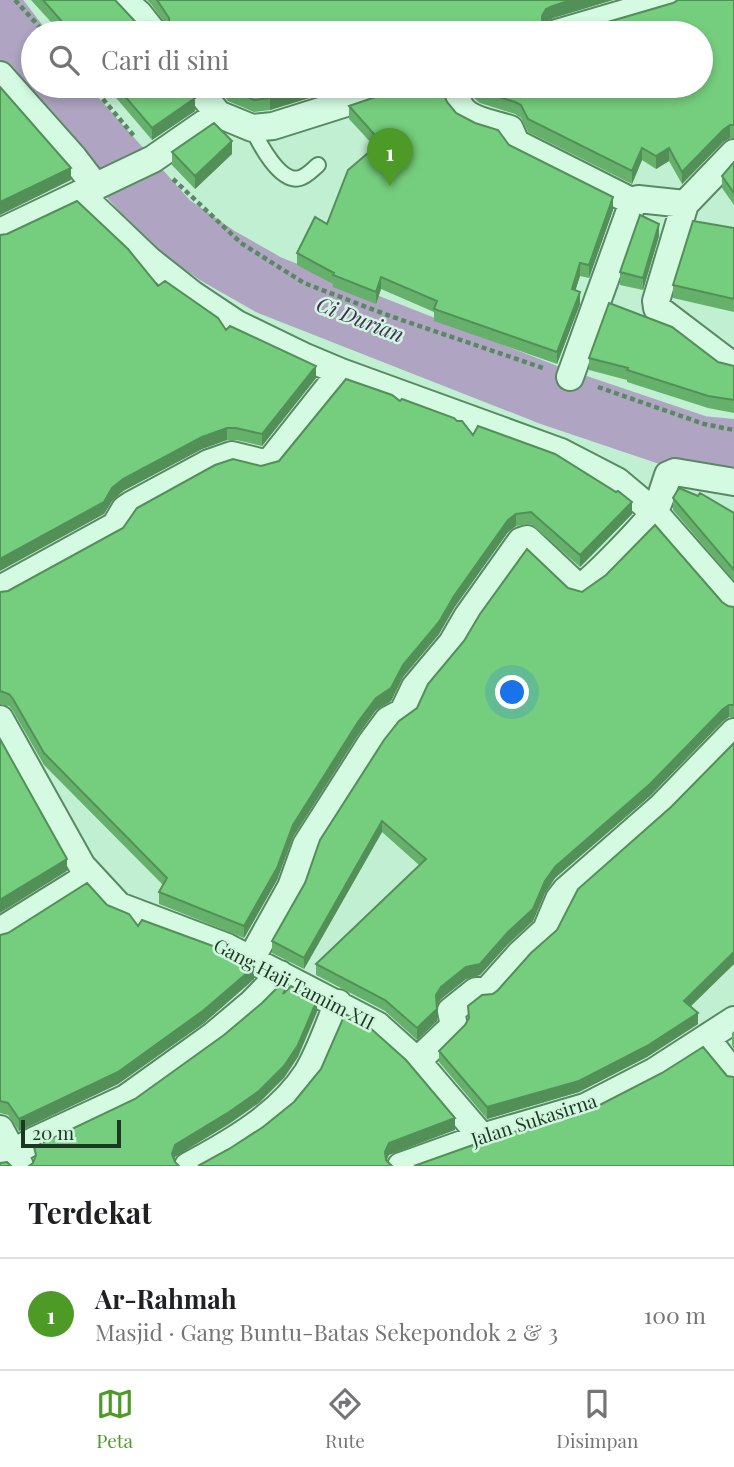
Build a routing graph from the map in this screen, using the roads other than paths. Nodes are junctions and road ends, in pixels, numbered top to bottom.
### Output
1 (669, 0) edge
2 (589, 11) edge
3 (574, 21) edge
4 (0, 75) edge
5 (205, 98) edge
6 (362, 98) edge
7 (456, 98) edge
8 (218, 114) junction
9 (252, 128) junction
10 (734, 153) edge
11 (318, 165) dead end
12 (92, 189) junction
13 (633, 202) junction
14 (685, 204) junction
15 (0, 232) edge
16 (734, 363) edge
17 (341, 372) junction
18 (570, 377) road end
19 (734, 482) edge
20 (654, 512) junction
21 (0, 589) edge
22 (734, 603) edge
23 (0, 719) edge
24 (734, 732) edge
25 (90, 875) junction
26 (0, 931) edge
27 (251, 959) junction
28 (280, 974) junction
29 (338, 1003) junction
30 (734, 1020) edge
31 (707, 1039) junction
32 (417, 1061) junction
33 (734, 1074) edge
34 (0, 1129) edge
35 (482, 1137) junction
36 (11, 1159) edge
37 (188, 1166) edge
38 (401, 1166) edge

1 - 2 street
2 - 3 street
4 - 12 street
5 - 8 street
6 - 9 street
7 - 13 street
8 - 9 street
8 - 12 street
9 - 11 lane
10 - 14 street
12 - 15 street
12 - 17 street
13 - 14 street
13 - 18 street
14 - 16 street
17 - 20 street
17 - 21 street
19 - 20 street
20 - 22 street
20 - 27 street
23 - 25 street, Gang Haji Tamim XII
24 - 32 street
25 - 26 street
25 - 27 street, Gang Haji Tamim XII
27 - 28 street, Gang Haji Tamim XII
28 - 29 street, Gang Haji Tamim XII
28 - 36 street
29 - 32 street, Gang Haji Tamim XII
29 - 37 street
30 - 31 street, Jalan Sukasirna
31 - 33 street
31 - 35 street, Jalan Sukasirna
32 - 35 street, Gang Haji Tamim XII
34 - 36 street
35 - 38 street, Jalan Sukasirna

